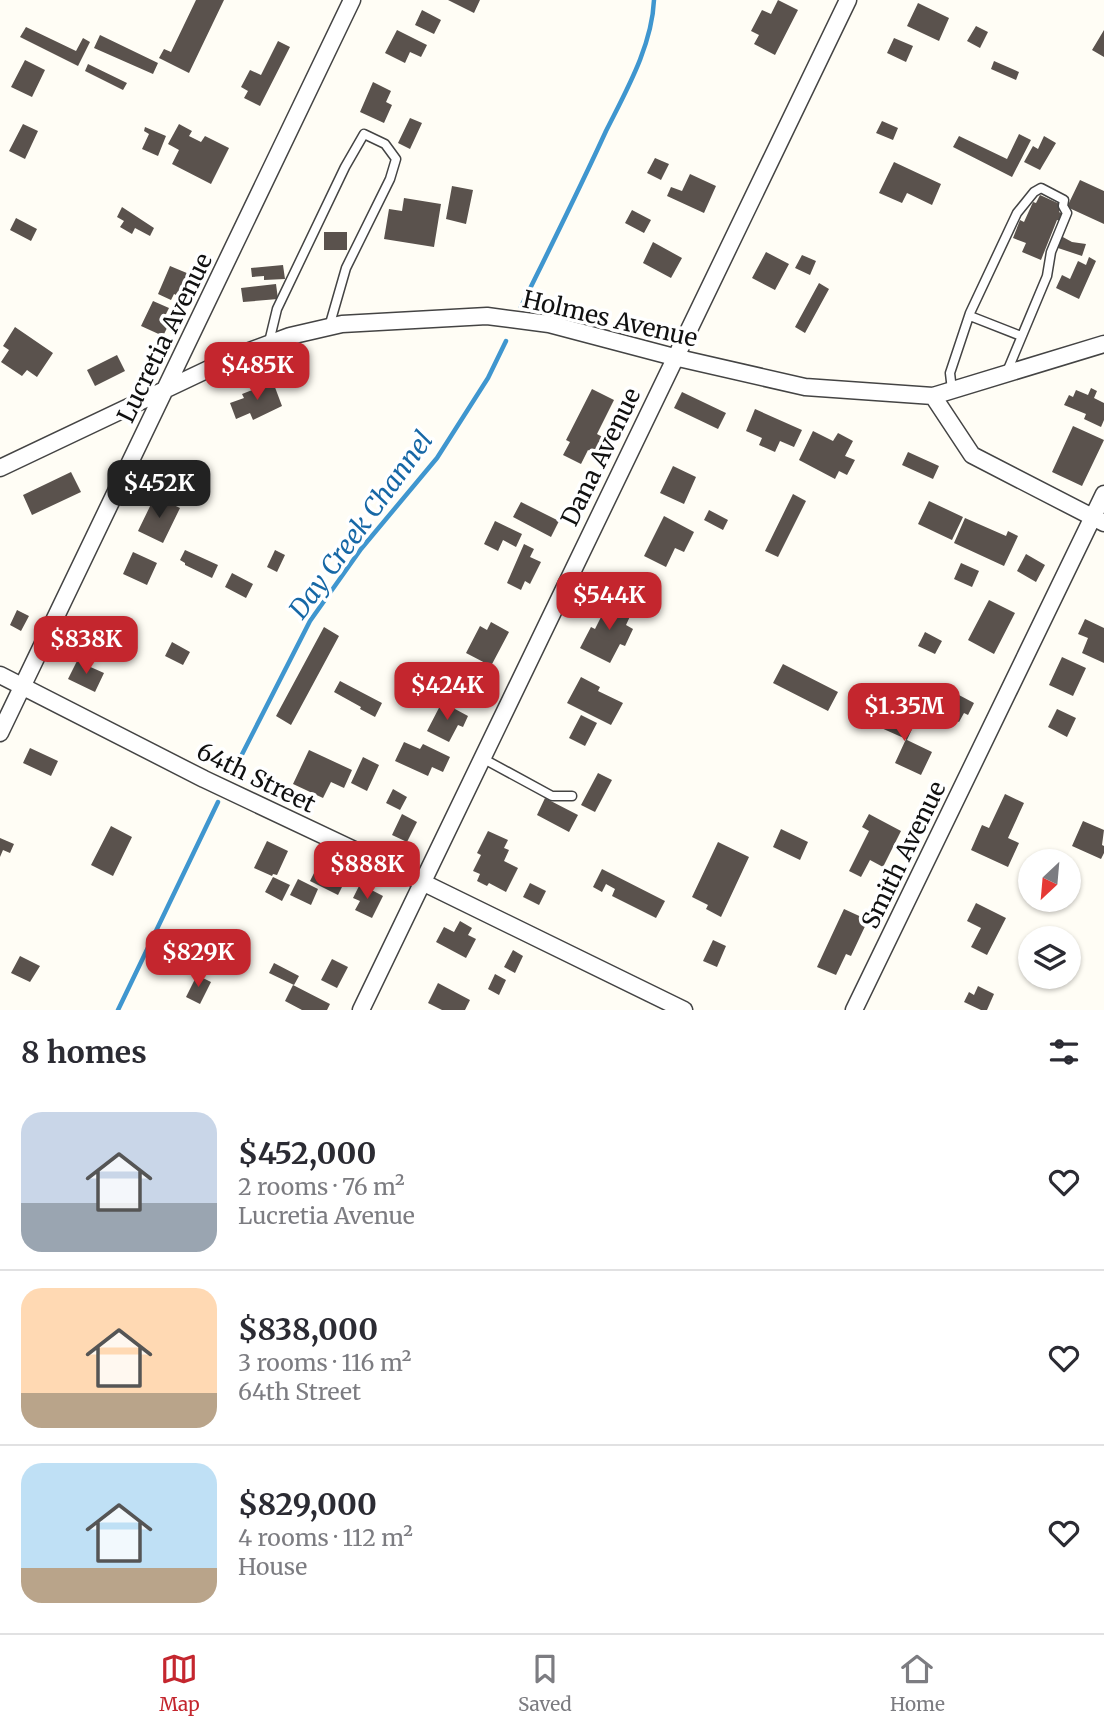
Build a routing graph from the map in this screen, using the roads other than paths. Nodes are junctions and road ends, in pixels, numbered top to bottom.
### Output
1 (352, 0) edge
2 (848, 0) edge
3 (970, 316) junction
4 (330, 327) junction
5 (1021, 335) junction
6 (269, 344) junction
7 (1104, 344) edge
8 (674, 357) junction
9 (1006, 374) junction
10 (166, 389) junction
11 (952, 390) junction
12 (933, 396) junction
13 (0, 468) edge
14 (1104, 494) edge
15 (1098, 520) edge
16 (0, 674) edge
17 (23, 686) junction
18 (0, 733) edge
19 (482, 758) junction
20 (572, 796) dead end
21 (422, 882) junction
22 (361, 1010) edge
23 (684, 1010) edge
24 (854, 1010) edge

1 - 10 street, Lucretia Avenue
2 - 8 street, Dana Avenue
3 - 5 lane
3 - 5 lane
3 - 11 lane
4 - 6 street, Holmes Avenue
4 - 6 lane
4 - 8 street, Holmes Avenue
5 - 9 lane
6 - 10 street, Holmes Avenue
7 - 9 street, Holmes Avenue
8 - 12 street, Holmes Avenue
8 - 19 street, Dana Avenue
9 - 11 street, Holmes Avenue
10 - 13 street, Holmes Avenue
10 - 17 street, Lucretia Avenue
11 - 12 street, Holmes Avenue
12 - 15 street
14 - 15 street, Smith Avenue
15 - 24 street, Smith Avenue
16 - 17 street, 64th Street
17 - 18 street, Lucretia Avenue
17 - 21 street, 64th Street
19 - 20 lane
19 - 21 street, Dana Avenue
21 - 22 street, Dana Avenue
21 - 23 street, 64th Street

